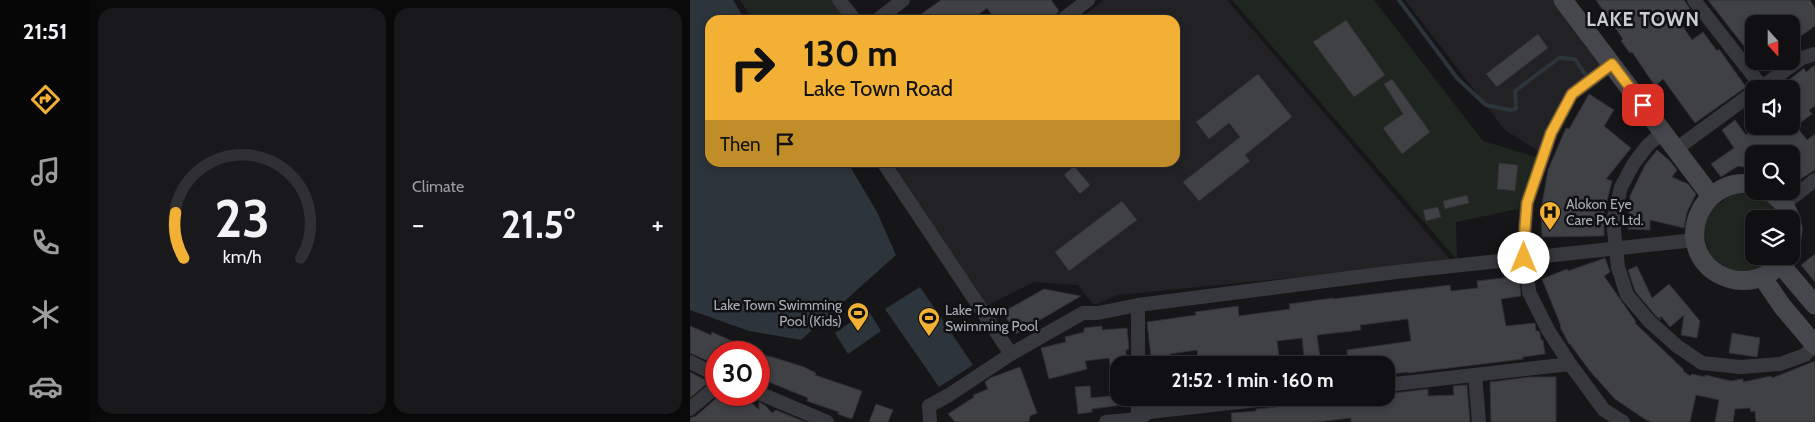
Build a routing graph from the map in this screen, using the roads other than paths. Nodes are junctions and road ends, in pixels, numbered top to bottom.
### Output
1 (839, 0) edge
2 (903, 0) edge
3 (1088, 0) edge
4 (1563, 0) edge
5 (1696, 1) edge
6 (851, 15) edge
7 (884, 15) edge
8 (1068, 15) edge
9 (1815, 54) edge
10 (1612, 64) junction
11 (1752, 80) edge
12 (1771, 80) edge
13 (1745, 99) edge
14 (1663, 132) junction
15 (1676, 149) junction
16 (886, 167) edge
17 (1815, 180) edge
18 (1745, 184) edge
19 (1711, 196) junction
20 (1777, 200) edge
21 (1786, 210) edge
22 (1792, 210) edge
23 (1695, 240) junction
24 (1615, 249) junction
25 (1524, 258) junction
26 (1780, 265) edge
27 (1787, 265) edge
28 (1763, 278) junction
29 (1138, 305) junction
30 (1815, 305) edge
31 (1815, 345) edge
32 (1011, 354) junction
33 (1138, 356) edge
34 (690, 362) edge
35 (1570, 364) junction
36 (705, 370) edge
37 (1475, 375) junction
38 (1395, 384) edge
39 (705, 396) edge
40 (770, 398) edge
41 (1138, 406) edge
42 (1203, 406) edge
43 (690, 409) edge
44 (1138, 420) edge
45 (820, 421) edge
46 (930, 422) edge
47 (1106, 422) edge
48 (1479, 422) edge
49 (1623, 422) edge

1 - 6 street
2 - 7 street
3 - 8 street
4 - 10 street
5 - 11 street
9 - 12 street
10 - 14 street
10 - 25 street
13 - 15 street
14 - 15 street
14 - 24 street
15 - 19 street
16 - 32 street
17 - 22 street
18 - 19 street
19 - 23 street
20 - 21 street
23 - 24 street
23 - 28 street
24 - 25 street
24 - 31 street
25 - 29 street
25 - 35 street
26 - 28 street
27 - 30 street
28 - 31 street
29 - 32 street
29 - 33 street
32 - 46 street
34 - 36 street
35 - 37 street
35 - 49 street
37 - 38 street
37 - 48 street
39 - 43 street
40 - 45 street
41 - 44 street
42 - 44 street
44 - 47 street

